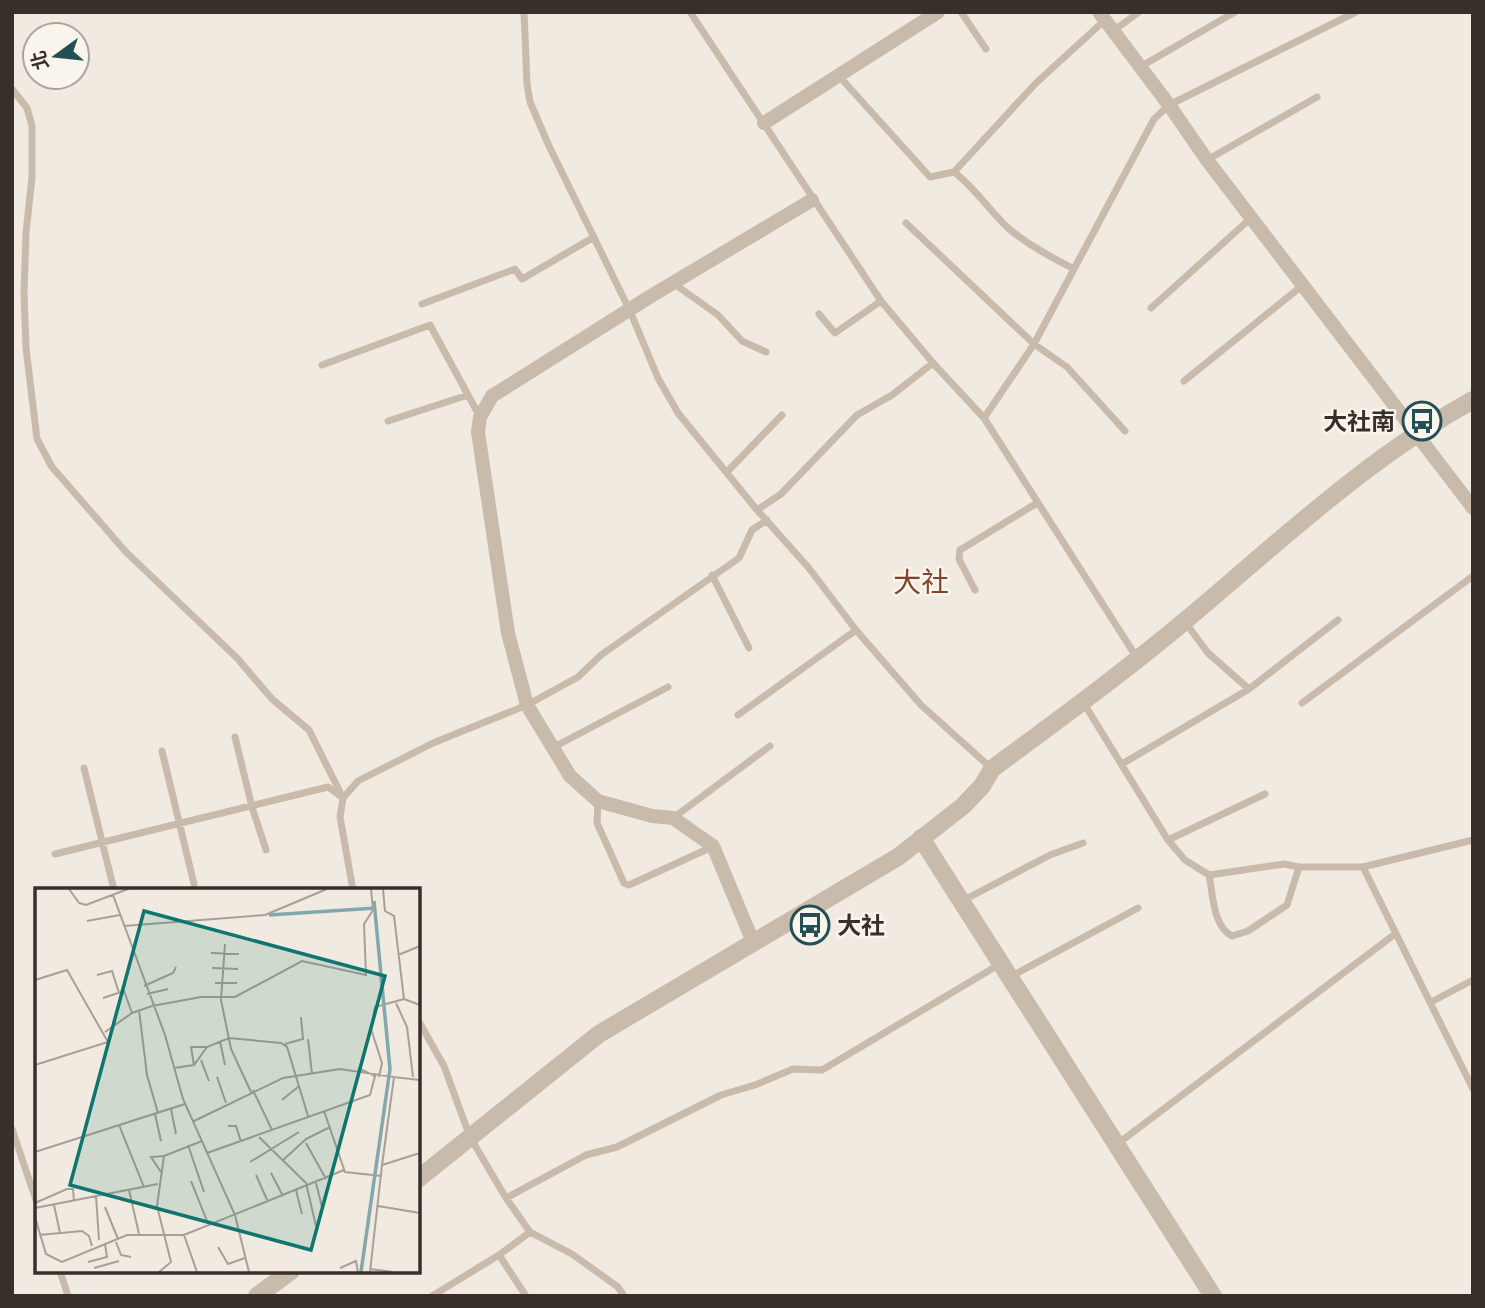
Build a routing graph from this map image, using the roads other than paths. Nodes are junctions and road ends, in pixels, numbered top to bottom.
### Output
1 (524, 12) edge
2 (690, 12) edge
3 (938, 12) edge
4 (961, 12) edge
5 (1139, 12) edge
6 (1235, 12) edge
7 (1356, 12) edge
8 (1106, 21) edge
9 (986, 49) dead end
10 (1140, 67) junction
11 (838, 74) junction
12 (12, 89) edge
13 (1317, 97) dead end
14 (1169, 105) junction
15 (764, 123) junction
16 (1206, 160) junction
17 (954, 172) junction
18 (813, 200) junction
19 (1251, 218) junction
20 (906, 223) dead end
21 (594, 237) junction
22 (1074, 269) junction
23 (673, 283) junction
24 (1303, 285) junction
25 (881, 301) junction
26 (422, 304) dead end
27 (1151, 308) dead end
28 (630, 311) junction
29 (819, 314) dead end
30 (1034, 344) junction
31 (766, 352) dead end
32 (933, 363) junction
33 (323, 365) dead end
34 (1184, 381) dead end
35 (468, 395) junction
36 (1473, 400) edge
37 (782, 415) dead end
38 (480, 417) junction
39 (984, 418) junction
40 (388, 421) dead end
41 (1125, 431) dead end
42 (1415, 434) junction
43 (727, 472) junction
44 (1037, 503) junction
45 (1473, 508) edge
46 (757, 510) junction
47 (767, 520) junction
48 (712, 575) junction
49 (1473, 576) edge
50 (975, 590) dead end
51 (1338, 620) dead end
52 (1185, 621) junction
53 (856, 630) junction
54 (749, 648) dead end
55 (1138, 659) junction
56 (668, 687) dead end
57 (1249, 689) junction
58 (1083, 702) junction
59 (1302, 703) dead end
60 (527, 705) junction
61 (738, 715) dead end
62 (235, 737) dead end
63 (770, 746) dead end
64 (554, 747) junction
65 (162, 751) dead end
66 (1122, 764) junction
67 (84, 768) dead end
68 (992, 769) junction
69 (1265, 794) dead end
70 (343, 798) junction
71 (598, 802) junction
72 (252, 807) junction
73 (673, 818) junction
74 (179, 825) junction
75 (921, 838) junction
76 (1168, 840) junction
77 (1473, 840) edge
78 (102, 841) junction
79 (1083, 843) dead end
80 (713, 846) junction
81 (266, 850) dead end
82 (55, 854) dead end
83 (1299, 867) junction
84 (1363, 867) junction
85 (1209, 876) junction
86 (194, 884) dead end
87 (114, 888) edge
88 (354, 888) edge
89 (962, 901) junction
90 (1138, 908) dead end
91 (1395, 934) junction
92 (753, 942) junction
93 (1005, 970) junction
94 (1473, 980) edge
95 (1431, 1002) junction
96 (420, 1024) edge
97 (1473, 1089) edge
98 (12, 1129) edge
99 (470, 1137) junction
100 (1116, 1145) junction
101 (420, 1177) edge
102 (35, 1197) edge
103 (506, 1198) junction
104 (530, 1232) junction
105 (499, 1255) junction
106 (61, 1273) edge
107 (288, 1273) edge
108 (68, 1296) edge
109 (257, 1296) edge
110 (432, 1296) edge
111 (526, 1296) edge
112 (624, 1296) edge
113 (1213, 1296) edge

1 - 21 lane
2 - 15 lane
3 - 11 street
4 - 9 lane
5 - 8 lane
6 - 10 lane
7 - 14 lane
8 - 10 street
8 - 17 lane
10 - 14 street
11 - 15 street
11 - 17 lane
12 - 70 lane
13 - 16 lane
14 - 16 street
14 - 22 lane
15 - 18 lane
16 - 19 street
17 - 22 lane
18 - 23 street
18 - 25 lane
19 - 24 street
19 - 27 lane
20 - 30 lane
21 - 26 lane
21 - 28 lane
22 - 30 lane
23 - 28 street
23 - 31 lane
24 - 34 lane
24 - 42 street
25 - 29 lane
25 - 32 lane
28 - 38 street
28 - 43 lane
30 - 39 lane
30 - 41 lane
32 - 39 lane
32 - 46 lane
33 - 35 lane
35 - 38 lane
35 - 40 lane
36 - 42 street
37 - 43 lane
38 - 60 street
39 - 44 lane
42 - 45 street
42 - 52 street
43 - 46 lane
44 - 50 lane
44 - 55 lane
46 - 47 lane
47 - 48 lane
47 - 53 lane
48 - 54 lane
48 - 60 lane
49 - 59 lane
51 - 57 lane
52 - 55 street
52 - 57 lane
53 - 61 lane
53 - 68 lane
55 - 58 street
56 - 64 lane
57 - 66 lane
58 - 66 lane
58 - 68 street
60 - 64 street
60 - 70 lane
62 - 72 lane
63 - 73 lane
64 - 71 street
65 - 74 lane
66 - 76 lane
67 - 78 lane
68 - 75 street
69 - 76 lane
70 - 72 lane
70 - 88 lane
71 - 73 street
71 - 80 lane
72 - 74 lane
72 - 81 lane
73 - 80 street
74 - 78 lane
74 - 86 lane
75 - 89 street
75 - 92 street
76 - 85 lane
77 - 84 lane
78 - 82 lane
78 - 87 lane
79 - 89 lane
80 - 92 street
83 - 84 lane
83 - 85 lane
83 - 85 lane
84 - 91 lane
89 - 93 street
90 - 93 lane
91 - 95 lane
91 - 100 lane
92 - 99 street
93 - 100 street
93 - 103 lane
94 - 95 lane
95 - 97 lane
96 - 99 lane
98 - 102 lane
99 - 101 street
99 - 103 lane
100 - 113 street
103 - 104 lane
104 - 105 lane
104 - 112 lane
105 - 110 lane
105 - 111 lane
106 - 108 lane
107 - 109 street

